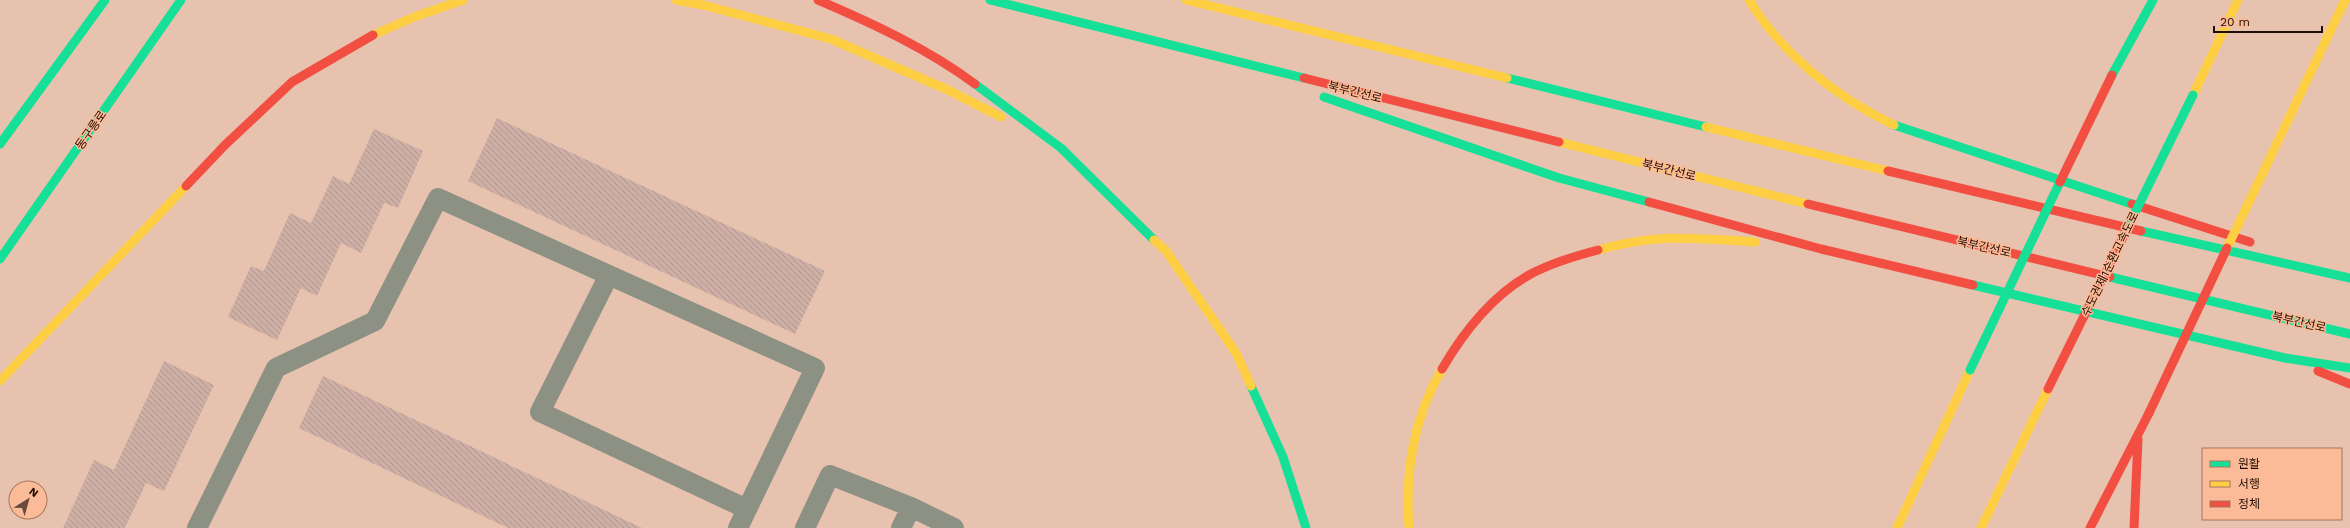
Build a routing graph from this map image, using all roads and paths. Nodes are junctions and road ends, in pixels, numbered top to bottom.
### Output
1 (105, 0) edge
2 (181, 0) edge
3 (463, 0) edge
4 (676, 0) edge
5 (818, 0) edge
6 (990, 0) edge
7 (1186, 0) edge
8 (1749, 0) edge
9 (2145, 0) edge
10 (2153, 0) edge
11 (2238, 0) edge
12 (2345, 0) edge
13 (1177, 47) junction
14 (2112, 75) junction
15 (1282, 83) dead end
16 (1312, 93) dead end
17 (0, 144) edge
18 (1061, 148) junction
19 (2259, 245) dead end
20 (1821, 249) junction
21 (2282, 253) dead end
22 (0, 259) edge
23 (609, 275) junction
24 (2350, 275) edge
25 (2350, 278) edge
26 (2350, 334) edge
27 (2286, 358) junction
28 (2350, 368) edge
29 (0, 381) edge
30 (2350, 384) edge
31 (2139, 430) junction
32 (911, 507) junction
33 (1905, 507) junction
34 (747, 509) junction
35 (197, 528) edge
36 (738, 528) edge
37 (805, 528) edge
38 (901, 528) edge
39 (954, 528) edge
40 (1306, 528) edge
41 (1409, 528) edge
42 (1891, 528) edge
43 (1897, 528) edge
44 (1981, 528) edge
45 (2090, 528) edge
46 (2134, 528) edge

1 - 17 main road
2 - 22 main road, 동구릉로
3 - 29 main road
4 - 18 main road
5 - 18 main road
6 - 13 main road, 북부간선로
7 - 25 main road
8 - 19 main road
9 - 14 main road
10 - 14 main road
11 - 44 main road, 수도권제1순환고속도로, bridge
12 - 31 main road, bridge
13 - 15 main road
13 - 26 main road, 북부간선로
14 - 33 main road, bridge
16 - 20 main road
18 - 40 main road
20 - 27 main road
20 - 41 main road
21 - 24 main road
23 - 34 lane
23 - 34 lane
23 - 35 lane
27 - 28 main road
27 - 30 main road
31 - 45 main road
31 - 46 main road
32 - 37 lane
32 - 38 lane
32 - 39 lane
33 - 42 main road
33 - 43 main road
34 - 36 lane

